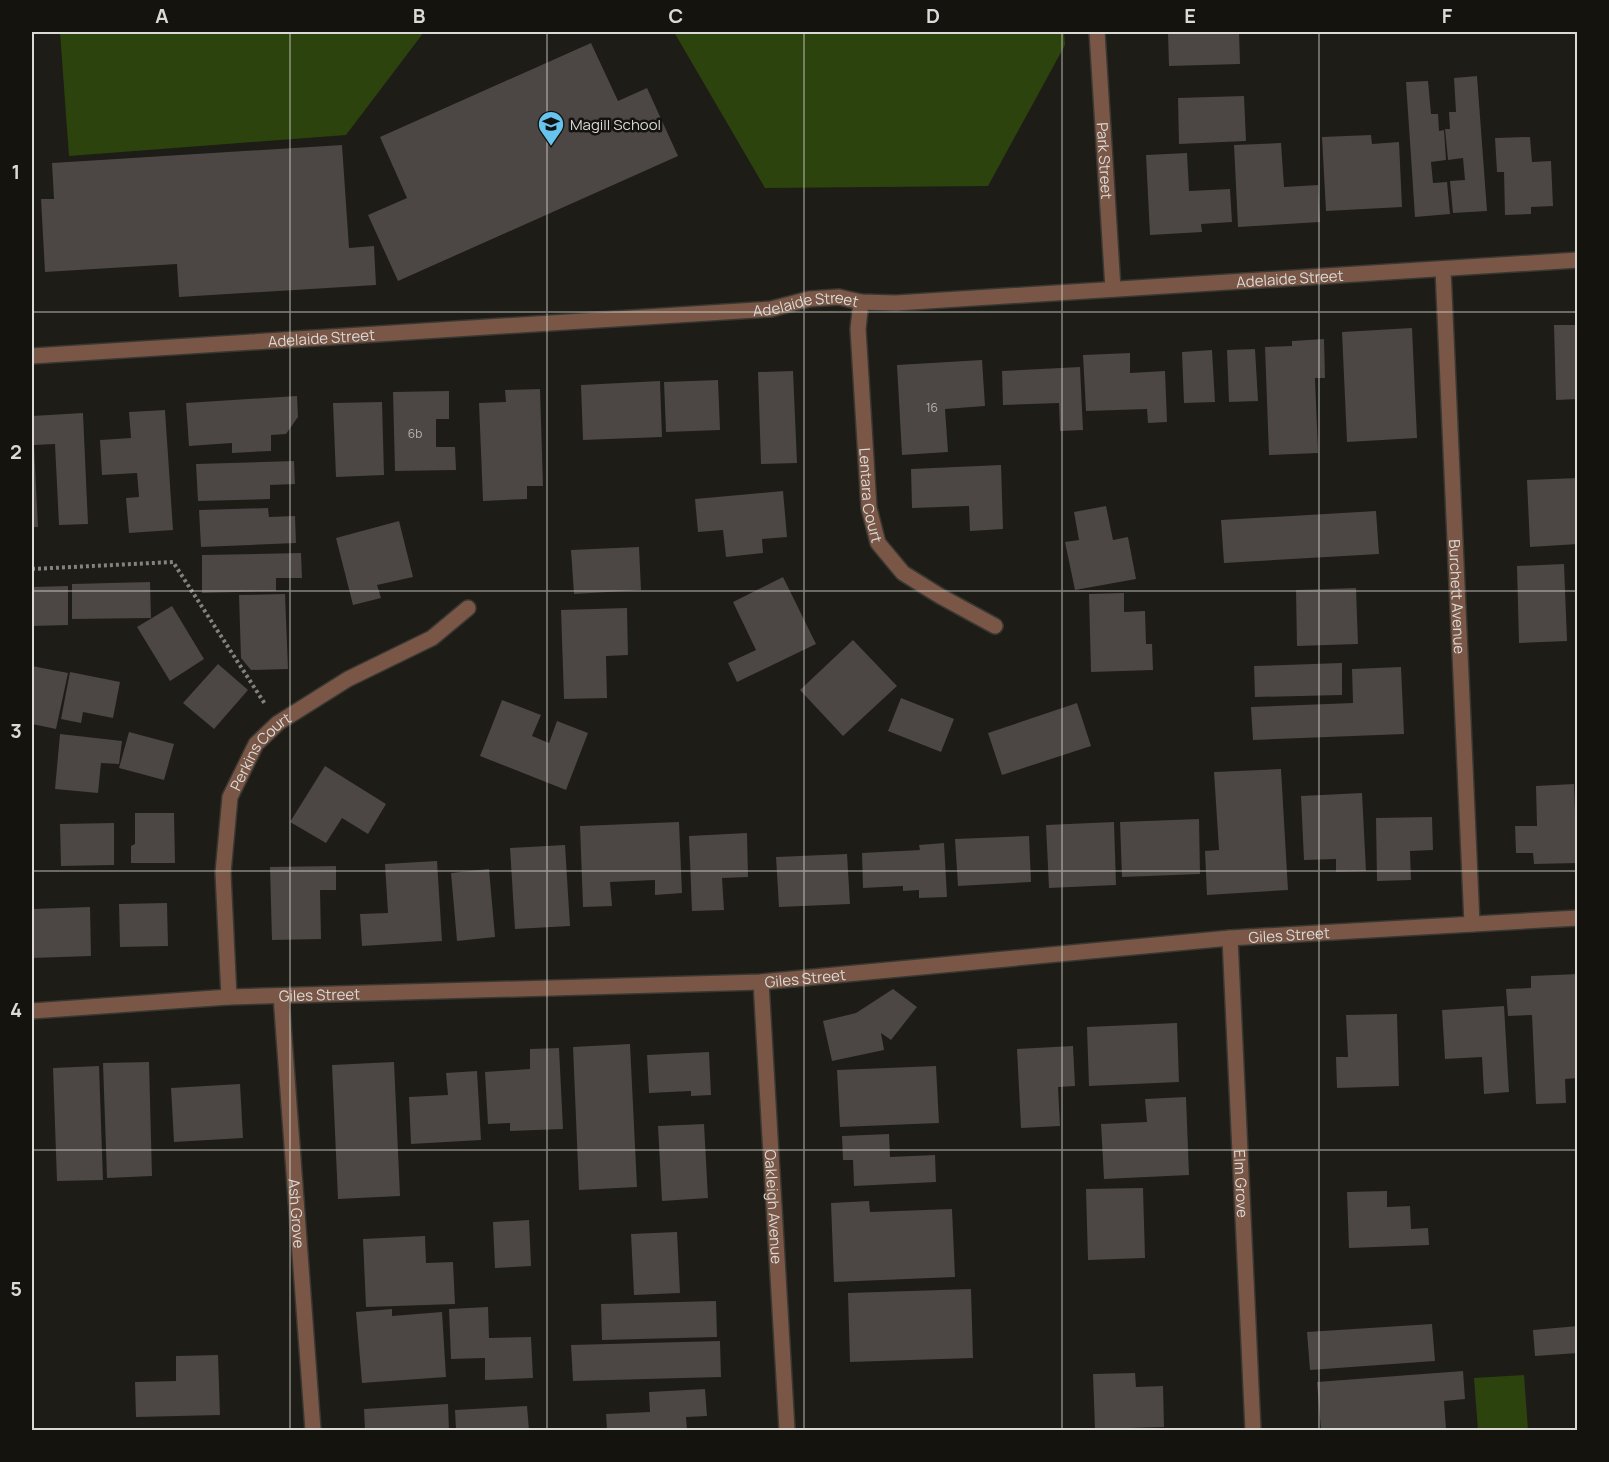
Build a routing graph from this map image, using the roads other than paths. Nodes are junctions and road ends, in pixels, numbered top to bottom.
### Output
1 (1097, 32) edge
2 (1578, 260) edge
3 (1443, 269) junction
4 (1113, 289) junction
5 (861, 302) junction
6 (32, 356) edge
7 (468, 608) dead end
8 (995, 626) dead end
9 (1578, 918) edge
10 (1472, 924) junction
11 (1230, 938) junction
12 (761, 982) junction
13 (281, 996) junction
14 (229, 997) junction
15 (32, 1011) edge
16 (313, 1431) edge
17 (787, 1431) edge
18 (1253, 1431) edge

1 - 4 street, Park Street
2 - 3 street, Adelaide Street
3 - 4 street, Adelaide Street
3 - 10 street, Burchett Avenue
4 - 5 street, Adelaide Street
5 - 6 street, Adelaide Street
5 - 8 street, Lentara Court
7 - 14 street, Perkins Court
9 - 10 street, Giles Street
10 - 11 street, Giles Street
11 - 12 street, Giles Street
11 - 18 street, Elm Grove
12 - 13 street, Giles Street
12 - 17 street, Oakleigh Avenue
13 - 14 street, Giles Street
13 - 16 street, Ash Grove
14 - 15 street, Giles Street

